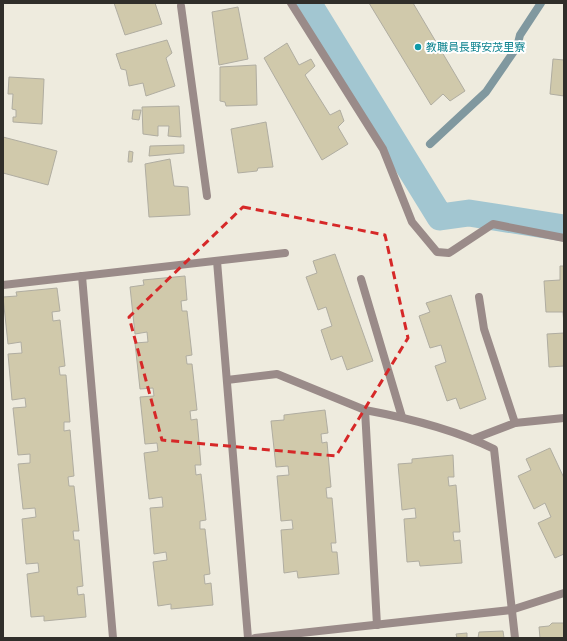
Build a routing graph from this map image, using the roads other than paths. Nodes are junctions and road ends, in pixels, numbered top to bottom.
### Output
1 (189, 3) edge
2 (291, 3) edge
3 (180, 4) edge
4 (207, 196) dead end
5 (564, 238) edge
6 (285, 253) dead end
7 (217, 261) junction
8 (82, 276) junction
9 (361, 279) dead end
10 (3, 285) edge
11 (479, 297) dead end
12 (227, 380) junction
13 (365, 410) junction
14 (402, 417) junction
15 (564, 418) edge
16 (515, 423) junction
17 (473, 439) junction
18 (564, 592) edge
19 (511, 610) junction
20 (376, 625) junction
21 (113, 638) edge
22 (248, 638) edge
23 (255, 638) edge
24 (515, 638) edge

1 - 3 street
2 - 5 street
3 - 4 street
6 - 7 street
7 - 8 street
7 - 12 street
8 - 10 street
8 - 21 street
9 - 14 street
11 - 16 street
12 - 13 street
12 - 22 street
13 - 14 street
13 - 20 street
14 - 17 street
15 - 16 street
16 - 17 street
17 - 19 street
18 - 19 street
19 - 20 street
19 - 24 street
20 - 23 street

